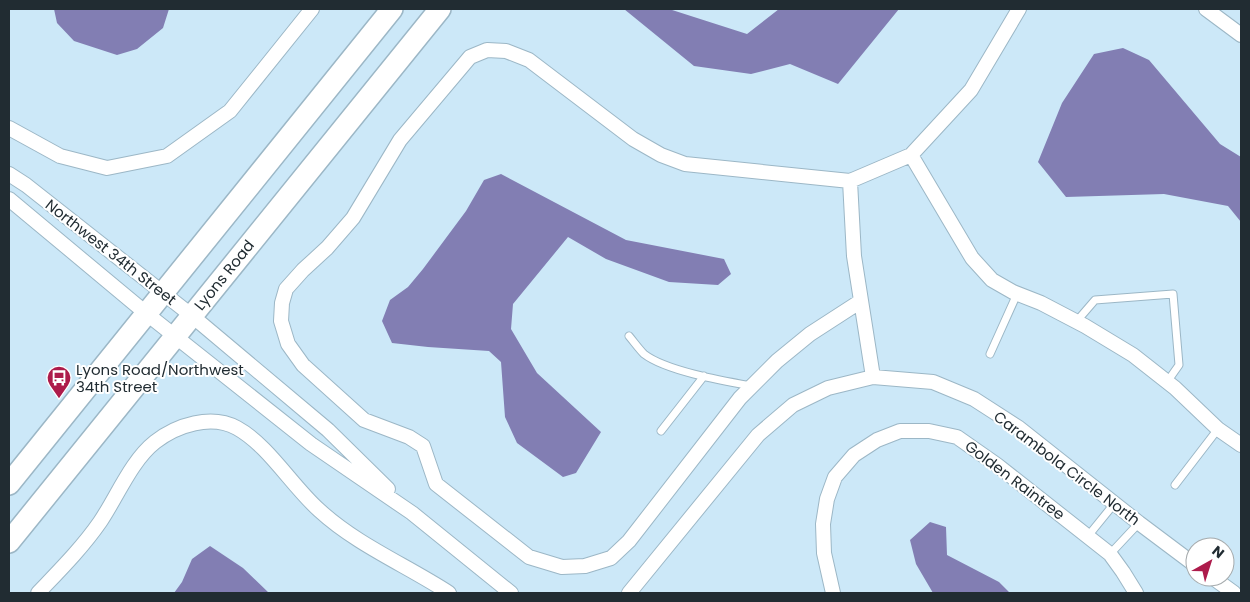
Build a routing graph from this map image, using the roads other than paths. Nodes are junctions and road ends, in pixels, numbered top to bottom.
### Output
1 (312, 9) edge
2 (392, 9) edge
3 (440, 9) edge
4 (1019, 9) edge
5 (1206, 9) edge
6 (1241, 35) edge
7 (9, 128) edge
8 (911, 155) junction
9 (9, 174) edge
10 (850, 181) junction
11 (9, 199) edge
12 (163, 294) junction
13 (1017, 294) junction
14 (861, 301) junction
15 (148, 314) junction
16 (191, 315) junction
17 (1076, 322) junction
18 (175, 336) junction
19 (629, 336) dead end
20 (990, 354) dead end
21 (704, 376) junction
22 (873, 377) junction
23 (1167, 382) junction
24 (752, 386) junction
25 (1218, 429) junction
26 (661, 431) dead end
27 (1241, 445) edge
28 (9, 484) edge
29 (1175, 484) dead end
30 (1114, 504) junction
31 (412, 513) junction
32 (1139, 524) junction
33 (1088, 536) junction
34 (9, 542) edge
35 (1110, 554) junction
36 (1185, 558) edge
37 (38, 593) edge
38 (449, 593) edge
39 (511, 593) edge
40 (629, 593) edge
41 (834, 593) edge
42 (1136, 593) edge

1 - 7 street
2 - 12 main road
3 - 16 main road, Lyons Road
4 - 8 street
5 - 6 street
8 - 10 street
8 - 13 street
9 - 12 street, Northwest 34th Street
10 - 14 street
10 - 24 street
11 - 15 street, Northwest 34th Street
12 - 15 main road
12 - 16 street, Northwest 34th Street
13 - 17 street
13 - 20 lane
14 - 22 street
14 - 24 street
15 - 18 street, Northwest 34th Street
15 - 28 main road
16 - 18 main road, Lyons Road
16 - 31 street, Northwest 34th Street
17 - 23 street
17 - 23 lane
18 - 31 street, Northwest 34th Street
18 - 34 main road, Lyons Road
19 - 21 lane
21 - 24 lane
21 - 26 lane
22 - 30 street, Carambola Circle North
22 - 40 street, Carambola Circle North
23 - 25 street
25 - 27 street
25 - 29 lane
30 - 32 street, Carambola Circle North
30 - 33 lane
31 - 39 street, Northwest 34th Street
32 - 35 lane
32 - 36 street, Carambola Circle North
33 - 35 street, Golden Raintree
33 - 41 street, Golden Raintree
35 - 42 street, Golden Raintree
37 - 38 street

